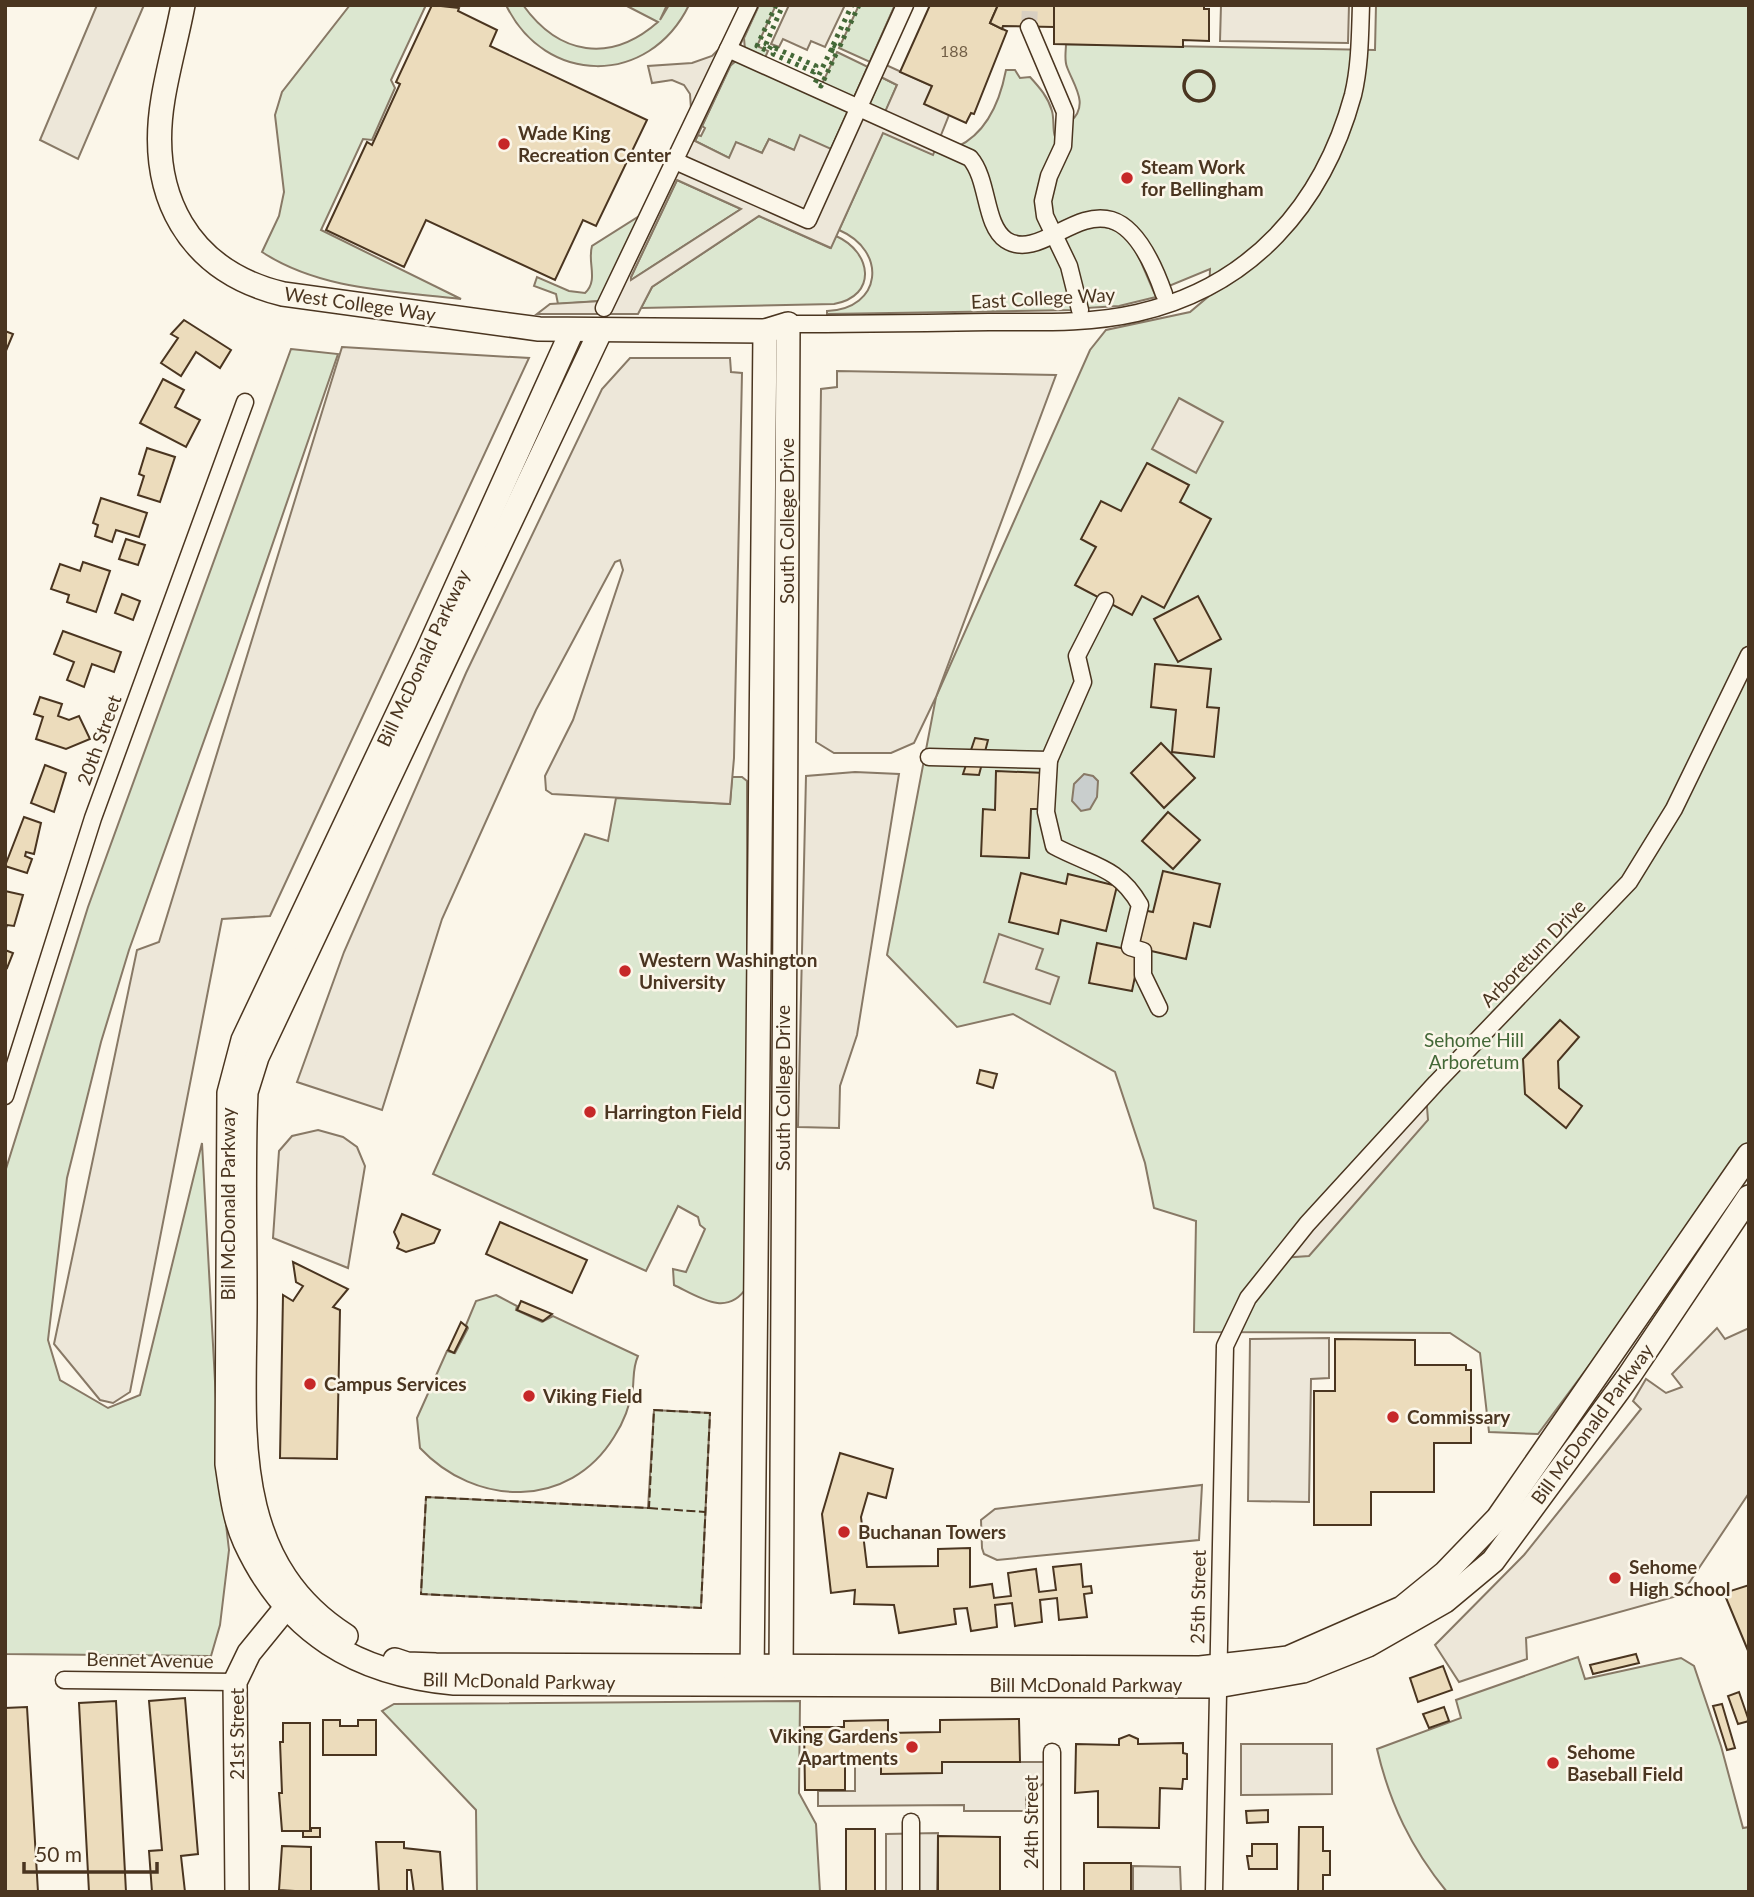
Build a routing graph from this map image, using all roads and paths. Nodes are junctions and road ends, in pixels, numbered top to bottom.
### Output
1 (183, 5) edge
2 (749, 5) edge
3 (905, 5) edge
4 (1361, 5) edge
5 (1029, 27) tunnel mouth
6 (728, 49) junction
7 (859, 107) junction
8 (676, 161) junction
9 (1053, 233) junction
10 (1164, 294) dead end
11 (604, 308) dead end
12 (1084, 315) junction
13 (788, 324) junction
14 (572, 331) junction
15 (600, 331) junction
16 (765, 331) junction
17 (245, 402) dead end
18 (1105, 601) dead end
19 (1749, 655) edge
20 (929, 757) dead end
21 (1049, 760) junction
22 (1159, 1008) dead end
23 (5, 1096) edge
24 (1749, 1155) edge
25 (1749, 1197) edge
26 (1225, 1346) joint
27 (291, 1602) junction
28 (752, 1673) junction
29 (780, 1673) junction
30 (1217, 1676) junction
31 (64, 1680) dead end
32 (235, 1682) junction
33 (1052, 1752) dead end
34 (911, 1822) dead end
35 (237, 1892) edge
36 (911, 1892) edge
37 (1052, 1892) edge
38 (1214, 1892) edge

1 - 14 main road, West College Way
2 - 6 street
3 - 7 street
4 - 12 street, East College Way
5 - 9 street
6 - 7 street
6 - 8 street
7 - 8 street
7 - 9 street
8 - 11 street
9 - 10 street
9 - 12 street
12 - 13 street, East College Way
13 - 16 main road, West College Way
13 - 29 main road, South College Drive
14 - 15 main road, West College Way
14 - 27 main road, Bill McDonald Parkway
15 - 16 main road, West College Way
15 - 27 main road, Bill McDonald Parkway
16 - 28 main road, South College Drive
17 - 23 street, 20th Street
18 - 21 street
19 - 26 street, Arboretum Drive
20 - 21 street
21 - 22 street
24 - 30 main road, Bill McDonald Parkway
25 - 30 main road, Bill McDonald Parkway
26 - 30 street, 25th Street
27 - 28 main road, Bill McDonald Parkway
27 - 32 main road, 21st Street
28 - 29 main road, Bill McDonald Parkway
29 - 30 main road, Bill McDonald Parkway
30 - 38 street, 25th Street
31 - 32 street, Bennet Avenue
32 - 35 main road, 21st Street
33 - 37 street, 24th Street
34 - 36 street

